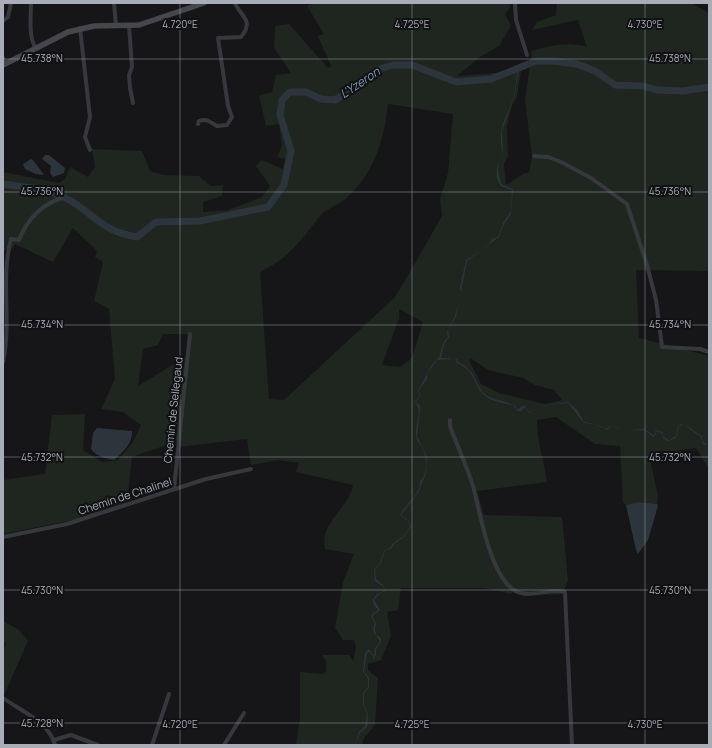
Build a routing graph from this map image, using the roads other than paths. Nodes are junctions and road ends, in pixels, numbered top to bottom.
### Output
1 (10, 3) edge
2 (31, 3) edge
3 (114, 3) edge
4 (204, 3) edge
5 (234, 3) edge
6 (515, 3) edge
7 (3, 21) edge
8 (116, 26) junction
9 (130, 26) junction
10 (80, 28) junction
11 (36, 49) junction
12 (527, 56) dead end
13 (4, 62) edge
14 (133, 103) dead end
15 (198, 124) dead end
16 (90, 150) dead end
17 (534, 156) dead end
18 (62, 198) dead end
19 (190, 334) dead end
20 (709, 352) edge
21 (3, 362) edge
22 (450, 420) dead end
23 (251, 469) dead end
24 (174, 489) junction
25 (3, 537) edge
26 (169, 694) dead end
27 (3, 698) edge
28 (244, 713) dead end
29 (54, 740) junction
30 (55, 745) edge
31 (98, 745) edge
32 (152, 745) edge
33 (224, 745) edge
34 (572, 745) edge

1 - 7 street
2 - 11 street
3 - 8 street
4 - 9 main road
5 - 15 street
6 - 12 street
8 - 9 main road
8 - 10 main road
9 - 14 street
10 - 11 main road
10 - 16 street
11 - 13 main road
17 - 20 street
18 - 21 street
19 - 24 street, Chemin de Sellegaud
22 - 34 street
23 - 24 street, Chemin de Chalinel
24 - 25 street, Chemin de Chalinel
26 - 32 street
27 - 29 street
28 - 33 street
29 - 30 street
29 - 31 street

